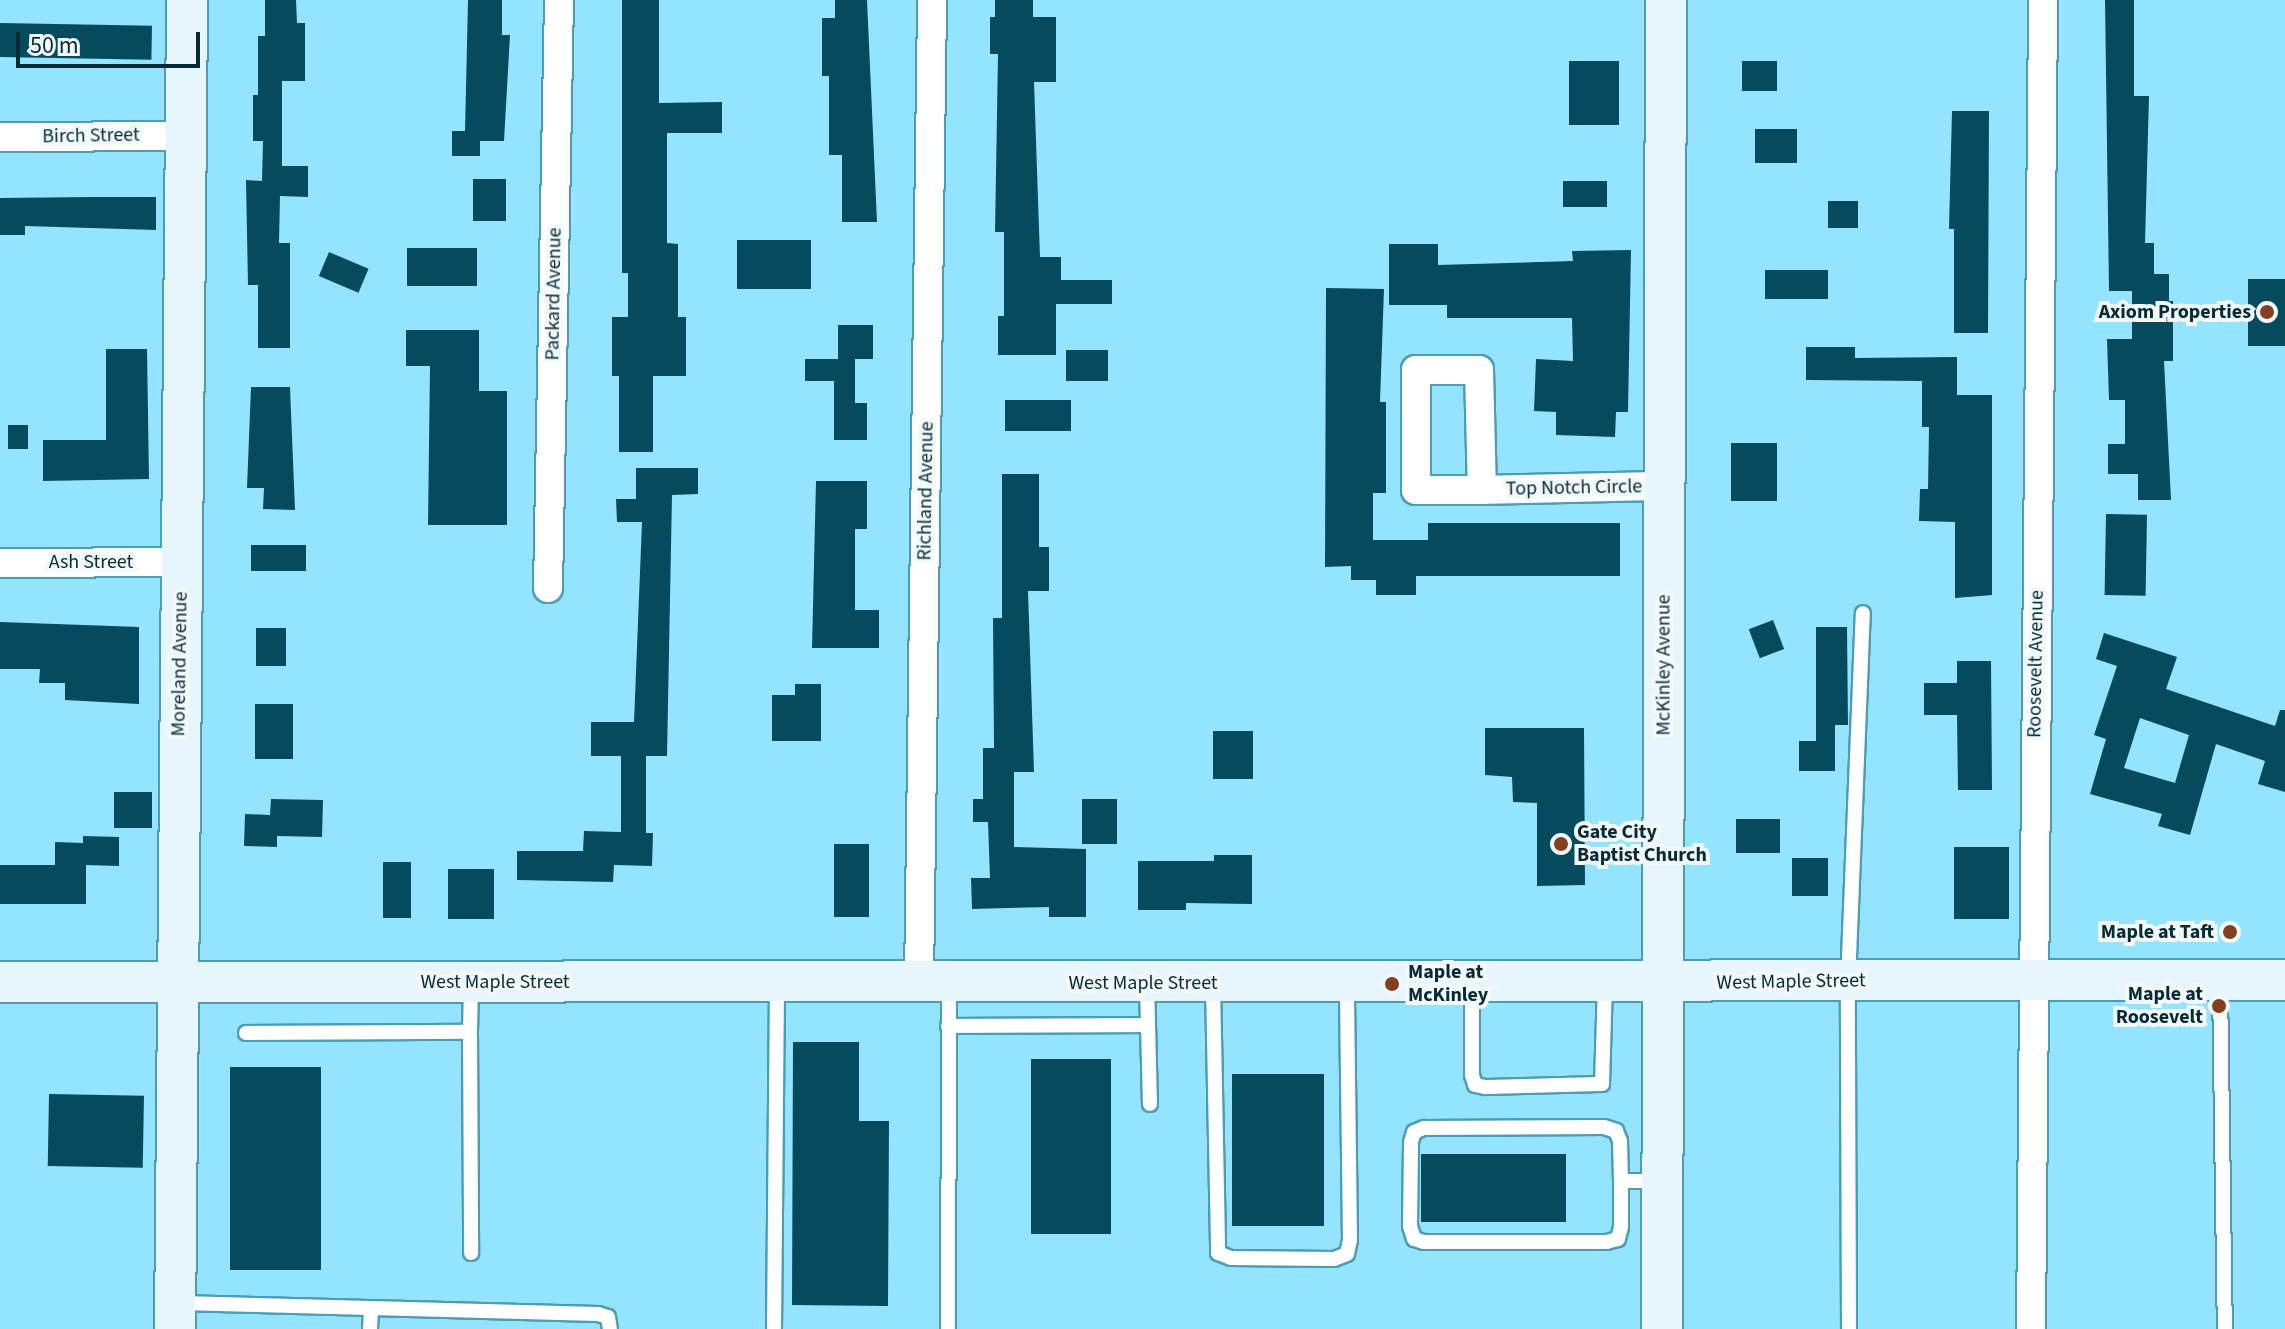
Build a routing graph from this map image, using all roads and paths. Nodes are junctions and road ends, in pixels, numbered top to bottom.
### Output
1 (187, 0) edge
2 (559, 0) edge
3 (932, 0) edge
4 (1666, 0) edge
5 (2043, 0) edge
6 (183, 136) junction
7 (0, 137) edge
8 (1665, 486) junction
9 (1482, 490) junction
10 (181, 562) junction
11 (0, 563) edge
12 (548, 588) dead end
13 (1863, 613) dead end
14 (2032, 980) junction
15 (2220, 980) junction
16 (2285, 980) edge
17 (0, 982) edge
18 (177, 982) junction
19 (471, 982) junction
20 (777, 982) junction
21 (934, 982) junction
22 (1848, 982) junction
23 (1147, 983) junction
24 (1213, 983) junction
25 (1347, 983) junction
26 (1472, 983) junction
27 (1605, 984) junction
28 (1663, 984) junction
29 (1148, 1025) junction
30 (948, 1026) junction
31 (470, 1032) junction
32 (246, 1033) dead end
33 (1150, 1104) dead end
34 (1621, 1181) junction
35 (1662, 1181) junction
36 (471, 1253) dead end
37 (371, 1309) junction
38 (175, 1316) edge
39 (370, 1329) edge
40 (610, 1329) edge
41 (774, 1329) edge
42 (948, 1329) edge
43 (1662, 1329) edge
44 (1849, 1329) edge
45 (2031, 1329) edge
46 (2225, 1329) edge

1 - 6 street, Moreland Avenue
2 - 12 street, Packard Avenue
3 - 21 street, Richland Avenue
4 - 8 street, McKinley Avenue
5 - 14 street, Roosevelt Avenue
6 - 7 street, Birch Street
6 - 10 street, Moreland Avenue
8 - 9 street, Top Notch Circle
8 - 28 street, McKinley Avenue
9 - 9 street, Top Notch Circle
10 - 11 street, Ash Street
10 - 18 street, Moreland Avenue
13 - 22 lane
14 - 15 street, West Maple Street
14 - 22 street, West Maple Street
14 - 45 street, Roosevelt Avenue
15 - 16 street, West Maple Street
15 - 46 lane
17 - 18 street, West Maple Street
18 - 19 street, West Maple Street
18 - 38 street, Moreland Avenue
19 - 20 street, West Maple Street
19 - 31 lane
20 - 21 street, West Maple Street
20 - 41 lane
21 - 23 street, West Maple Street
21 - 30 lane
22 - 28 street, West Maple Street
22 - 44 lane
23 - 24 street, West Maple Street
23 - 29 lane
24 - 25 street, West Maple Street
24 - 25 lane
25 - 26 street, West Maple Street
26 - 27 street, West Maple Street
26 - 27 lane
27 - 28 street, West Maple Street
28 - 35 street, McKinley Avenue
29 - 30 lane
29 - 33 lane
30 - 42 lane
31 - 32 lane
31 - 36 lane
34 - 34 lane
34 - 35 lane
35 - 43 street, McKinley Avenue
37 - 38 lane
37 - 39 lane
37 - 40 lane

